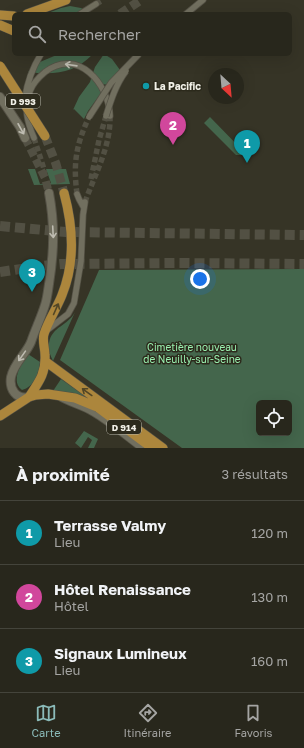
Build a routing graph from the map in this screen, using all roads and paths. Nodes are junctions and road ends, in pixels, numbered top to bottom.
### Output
1 (66, 0) edge
2 (203, 0) edge
3 (96, 4) dead end
4 (33, 12) edge
5 (83, 12) edge
6 (188, 12) edge
7 (0, 15) edge
8 (12, 16) edge
9 (0, 25) edge
10 (12, 30) edge
11 (40, 56) edge
12 (137, 56) edge
13 (137, 56) edge
14 (0, 66) edge
15 (28, 92) junction
16 (0, 97) edge
17 (89, 117) tunnel mouth
18 (45, 136) tunnel mouth
19 (30, 138) joint
20 (49, 193) tunnel mouth
21 (64, 193) tunnel mouth
22 (77, 194) tunnel mouth
23 (85, 202) tunnel mouth
24 (84, 208) junction
25 (44, 333) junction
26 (45, 361) junction
27 (57, 396) junction
28 (29, 397) junction
29 (0, 416) edge
30 (141, 448) edge
31 (152, 448) edge
32 (163, 448) edge

1 - 4 main road
2 - 6 street
3 - 5 street
7 - 8 main road
9 - 10 main road
11 - 15 street
12 -> 15 street, bridge
13 - 17 street, bridge
14 - 18 main road, D 993, bridge
15 - 19 street
16 -> 19 street
20 -> 28 street
25 -> 21 main road
22 - 24 street
23 - 24 street
24 - 25 street
25 - 26 main road
26 - 28 main road
32 -> 26 main road
27 - 28 main road, D 914
27 - 30 street
27 - 31 main road, D 914
28 - 29 main road

